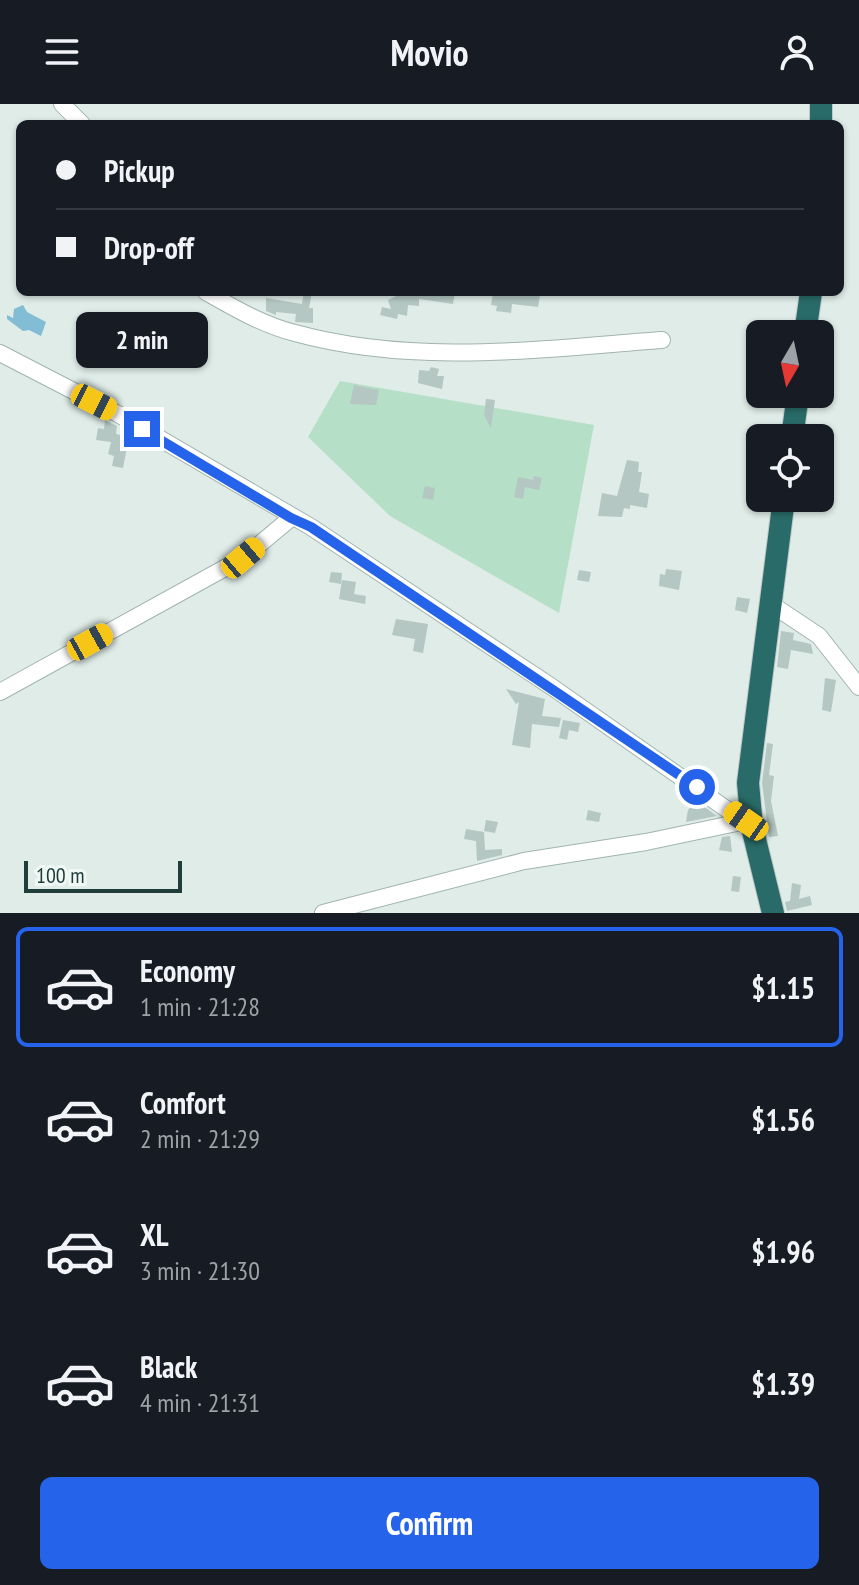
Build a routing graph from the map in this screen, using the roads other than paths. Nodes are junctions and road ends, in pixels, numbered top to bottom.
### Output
1 (62, 104) edge
2 (78, 120) edge
3 (213, 296) edge
4 (810, 296) edge
5 (807, 320) edge
6 (662, 340) dead end
7 (0, 353) edge
8 (782, 512) edge
9 (291, 518) junction
10 (771, 604) junction
11 (859, 687) edge
12 (0, 692) edge
13 (749, 824) junction
14 (323, 913) edge
15 (773, 913) edge

1 - 2 street
3 - 6 street
4 - 5 highway
7 - 9 street
8 - 10 highway
9 - 12 street
9 - 13 street
10 - 11 street
10 - 13 highway
13 - 14 street
13 - 15 highway

